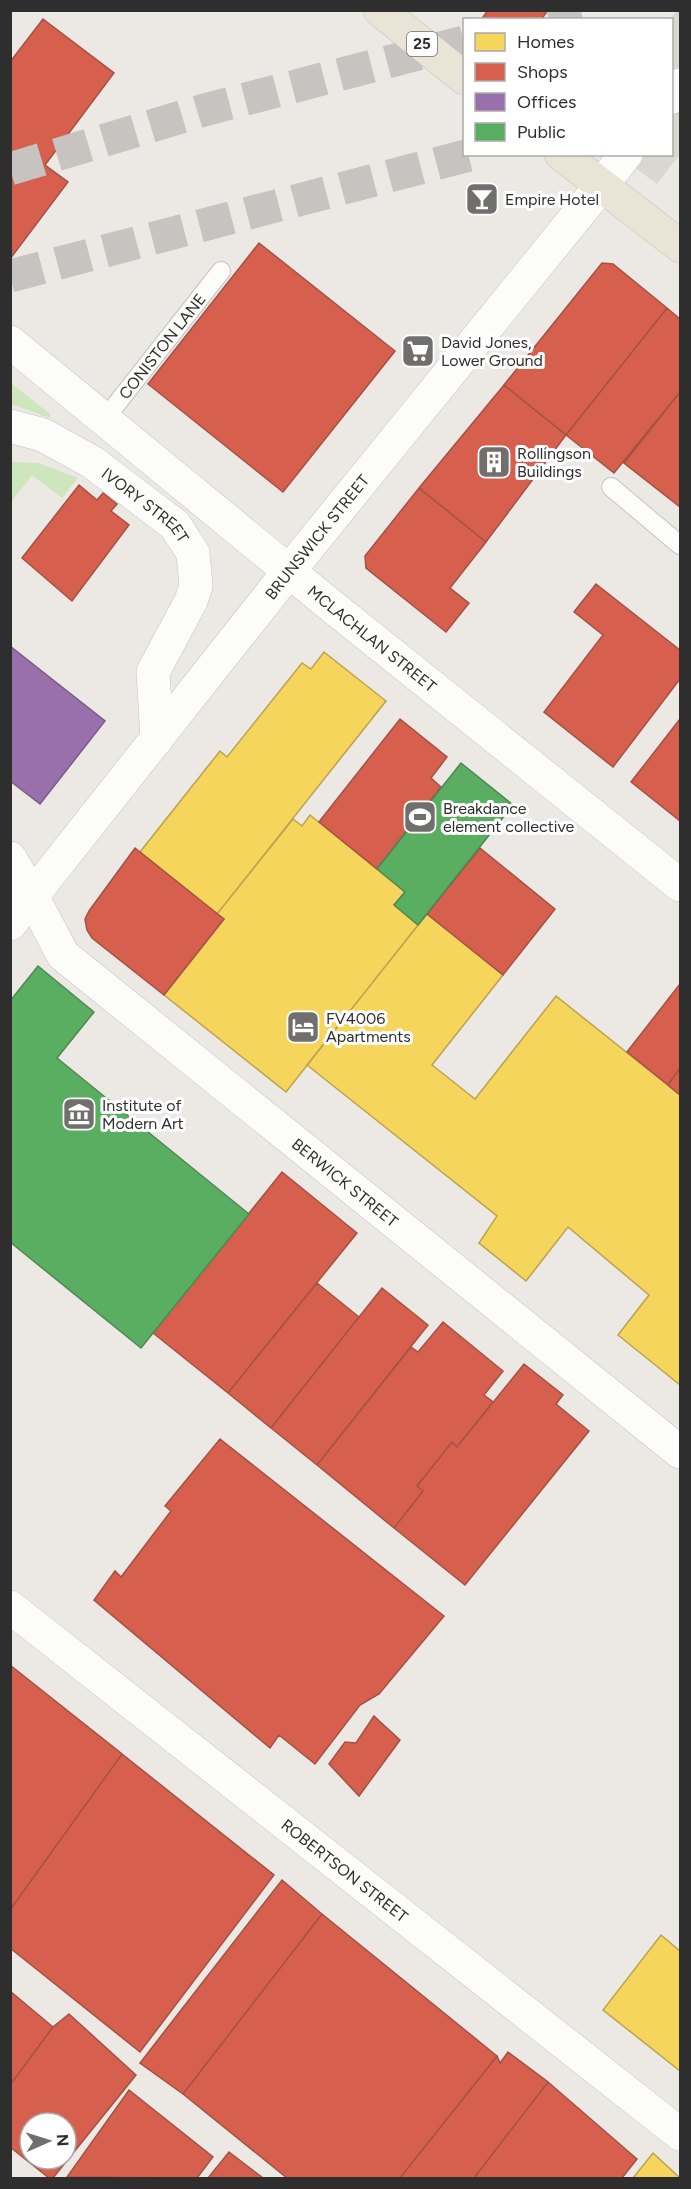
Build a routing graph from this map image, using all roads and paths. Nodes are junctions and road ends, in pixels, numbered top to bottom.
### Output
1 (380, 10) edge
2 (463, 76) edge
3 (564, 156) edge
4 (624, 156) edge
5 (601, 186) junction
6 (681, 246) edge
7 (221, 271) dead end
8 (10, 342) edge
9 (104, 420) junction
10 (10, 426) edge
11 (611, 487) dead end
12 (681, 545) edge
13 (289, 571) junction
14 (157, 739) junction
15 (10, 858) edge
16 (681, 885) edge
17 (32, 896) junction
18 (10, 924) edge
19 (681, 1452) edge
20 (10, 1607) edge
21 (681, 2134) edge

1 - 2 main road, 25
3 - 5 main road
4 - 5 street, BRUNSWICK STREET
5 - 6 main road
5 - 13 street, BRUNSWICK STREET
7 - 9 lane, CONISTON LANE
8 - 9 street, MCLACHLAN STREET
9 - 13 street, MCLACHLAN STREET
10 - 14 street, IVORY STREET
11 - 12 lane
13 - 14 street, BRUNSWICK STREET
13 - 16 street, MCLACHLAN STREET
14 - 17 street, BRUNSWICK STREET
15 - 17 street
17 - 18 street, BRUNSWICK STREET
17 - 19 street, BERWICK STREET
20 - 21 street, ROBERTSON STREET

